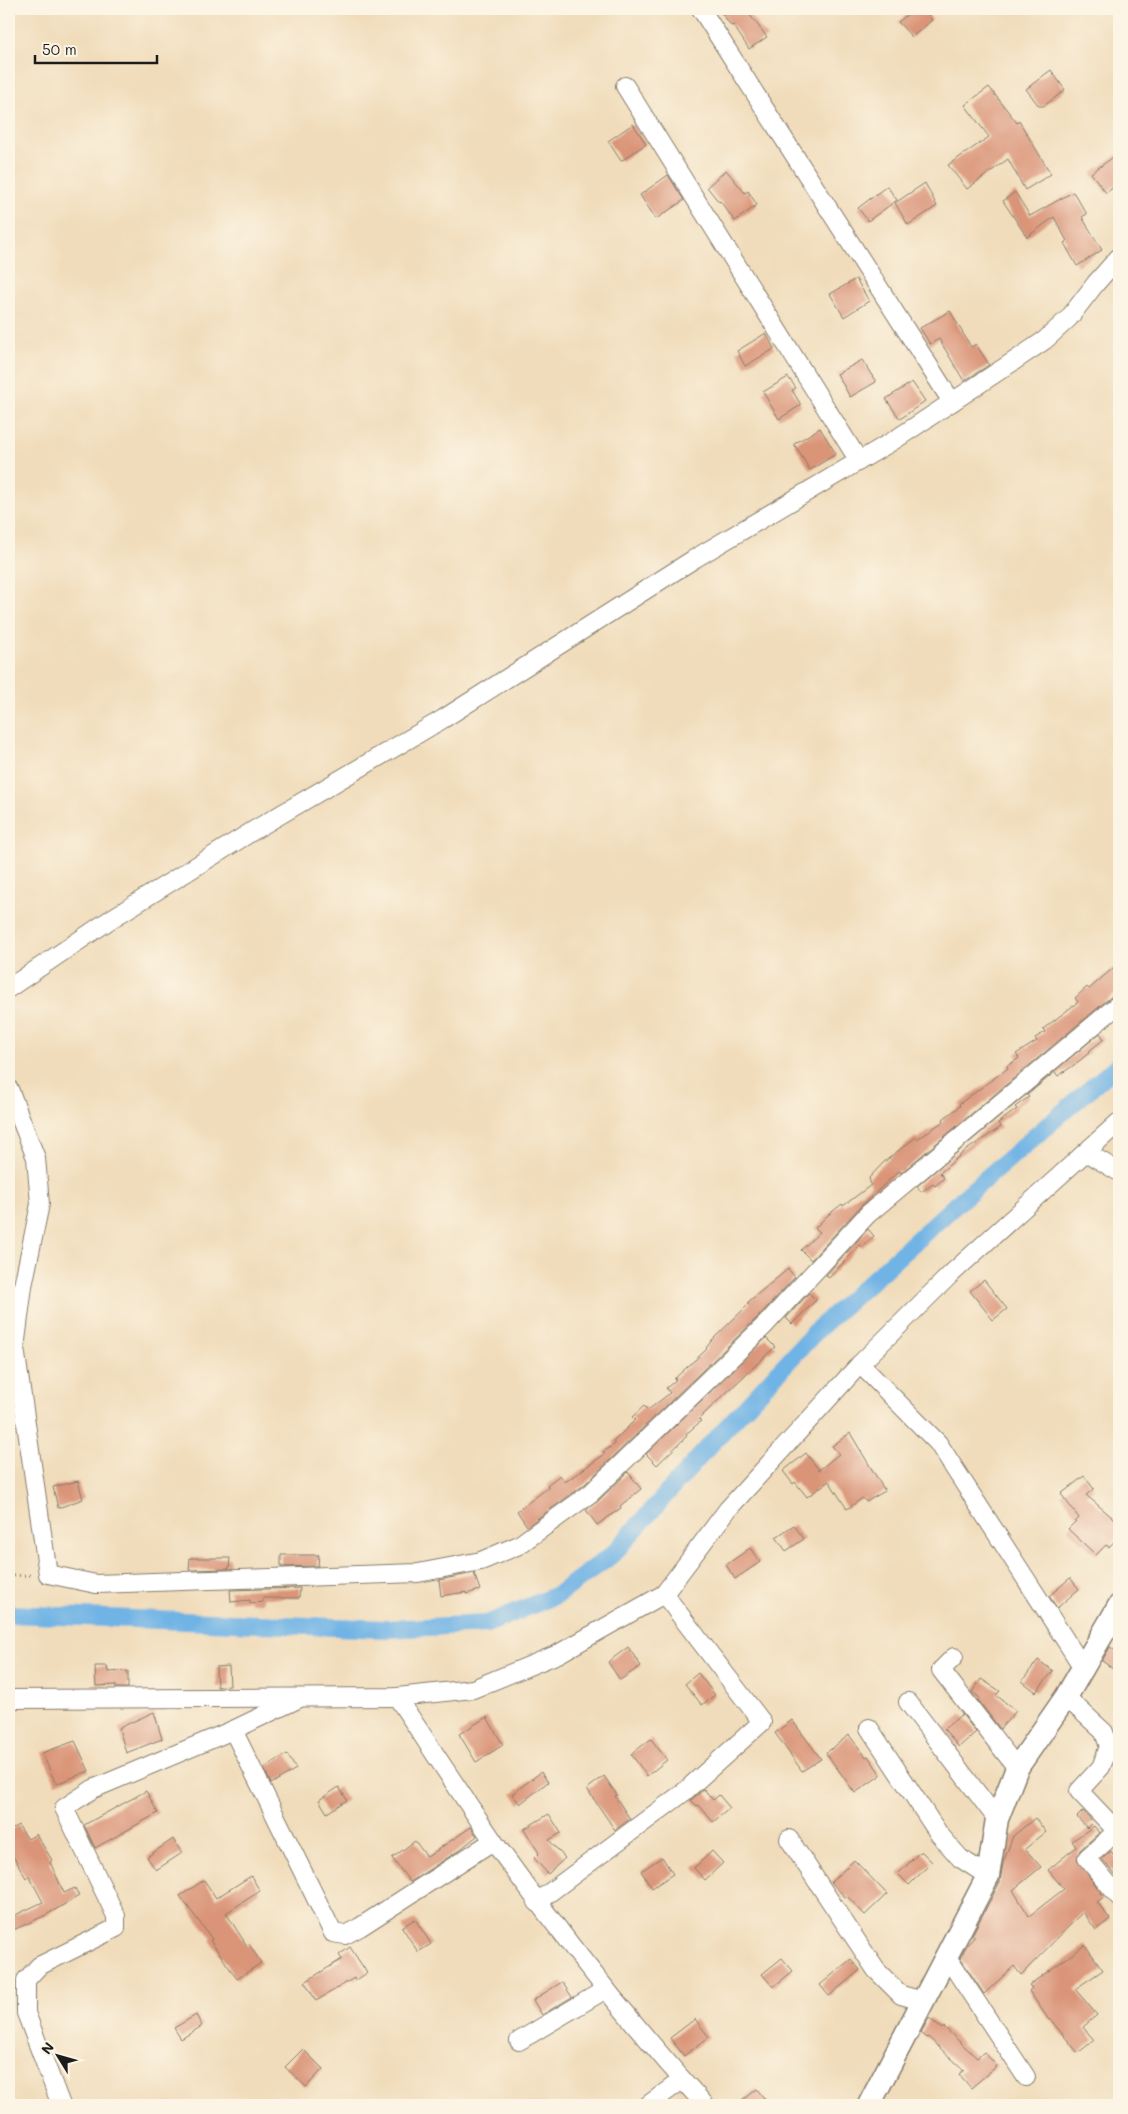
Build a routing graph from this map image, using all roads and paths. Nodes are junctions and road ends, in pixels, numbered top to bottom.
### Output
1 (701, 9) edge
2 (625, 86) dead end
3 (1119, 257) edge
4 (952, 402) junction
5 (859, 461) junction
6 (9, 988) edge
7 (1119, 1004) edge
8 (9, 1089) edge
9 (1119, 1122) edge
10 (1086, 1152) junction
11 (1119, 1172) edge
12 (860, 1364) junction
13 (48, 1574) junction
14 (9, 1576) edge
15 (664, 1594) junction
16 (1119, 1606) edge
17 (954, 1657) dead end
18 (1084, 1669) junction
19 (302, 1697) junction
20 (397, 1697) junction
21 (1066, 1697) junction
22 (9, 1699) edge
23 (908, 1702) dead end
24 (869, 1728) dead end
25 (233, 1730) junction
26 (1017, 1768) junction
27 (997, 1819) junction
28 (1118, 1832) edge
29 (789, 1839) dead end
30 (493, 1841) junction
31 (988, 1876) junction
32 (1119, 1897) edge
33 (537, 1902) junction
34 (947, 1957) junction
35 (606, 1989) junction
36 (923, 2001) junction
37 (520, 2041) dead end
38 (1026, 2077) dead end
39 (682, 2080) junction
40 (61, 2105) edge
41 (648, 2105) edge
42 (705, 2105) edge
43 (869, 2105) edge

1 - 4 street
2 - 5 street
3 - 4 street
4 - 5 street
5 - 6 street
7 - 13 street
8 - 13 street
9 - 10 street
10 - 11 street
10 - 12 street
12 - 15 street
12 - 18 street
13 - 14 path
15 - 20 street
15 - 33 street
16 - 18 main road
17 - 26 street
18 - 21 main road
19 - 20 street
19 - 22 street
19 - 25 street
20 - 30 street
21 - 26 main road
21 - 28 street
23 - 27 street
24 - 31 street
25 - 30 street
25 - 40 street
26 - 27 main road
27 - 31 main road
28 - 32 street
29 - 36 street
30 - 33 street
31 - 34 main road
33 - 35 street
34 - 36 main road
34 - 38 street
35 - 37 street
35 - 39 street
36 - 43 main road
39 - 41 street
39 - 42 street

